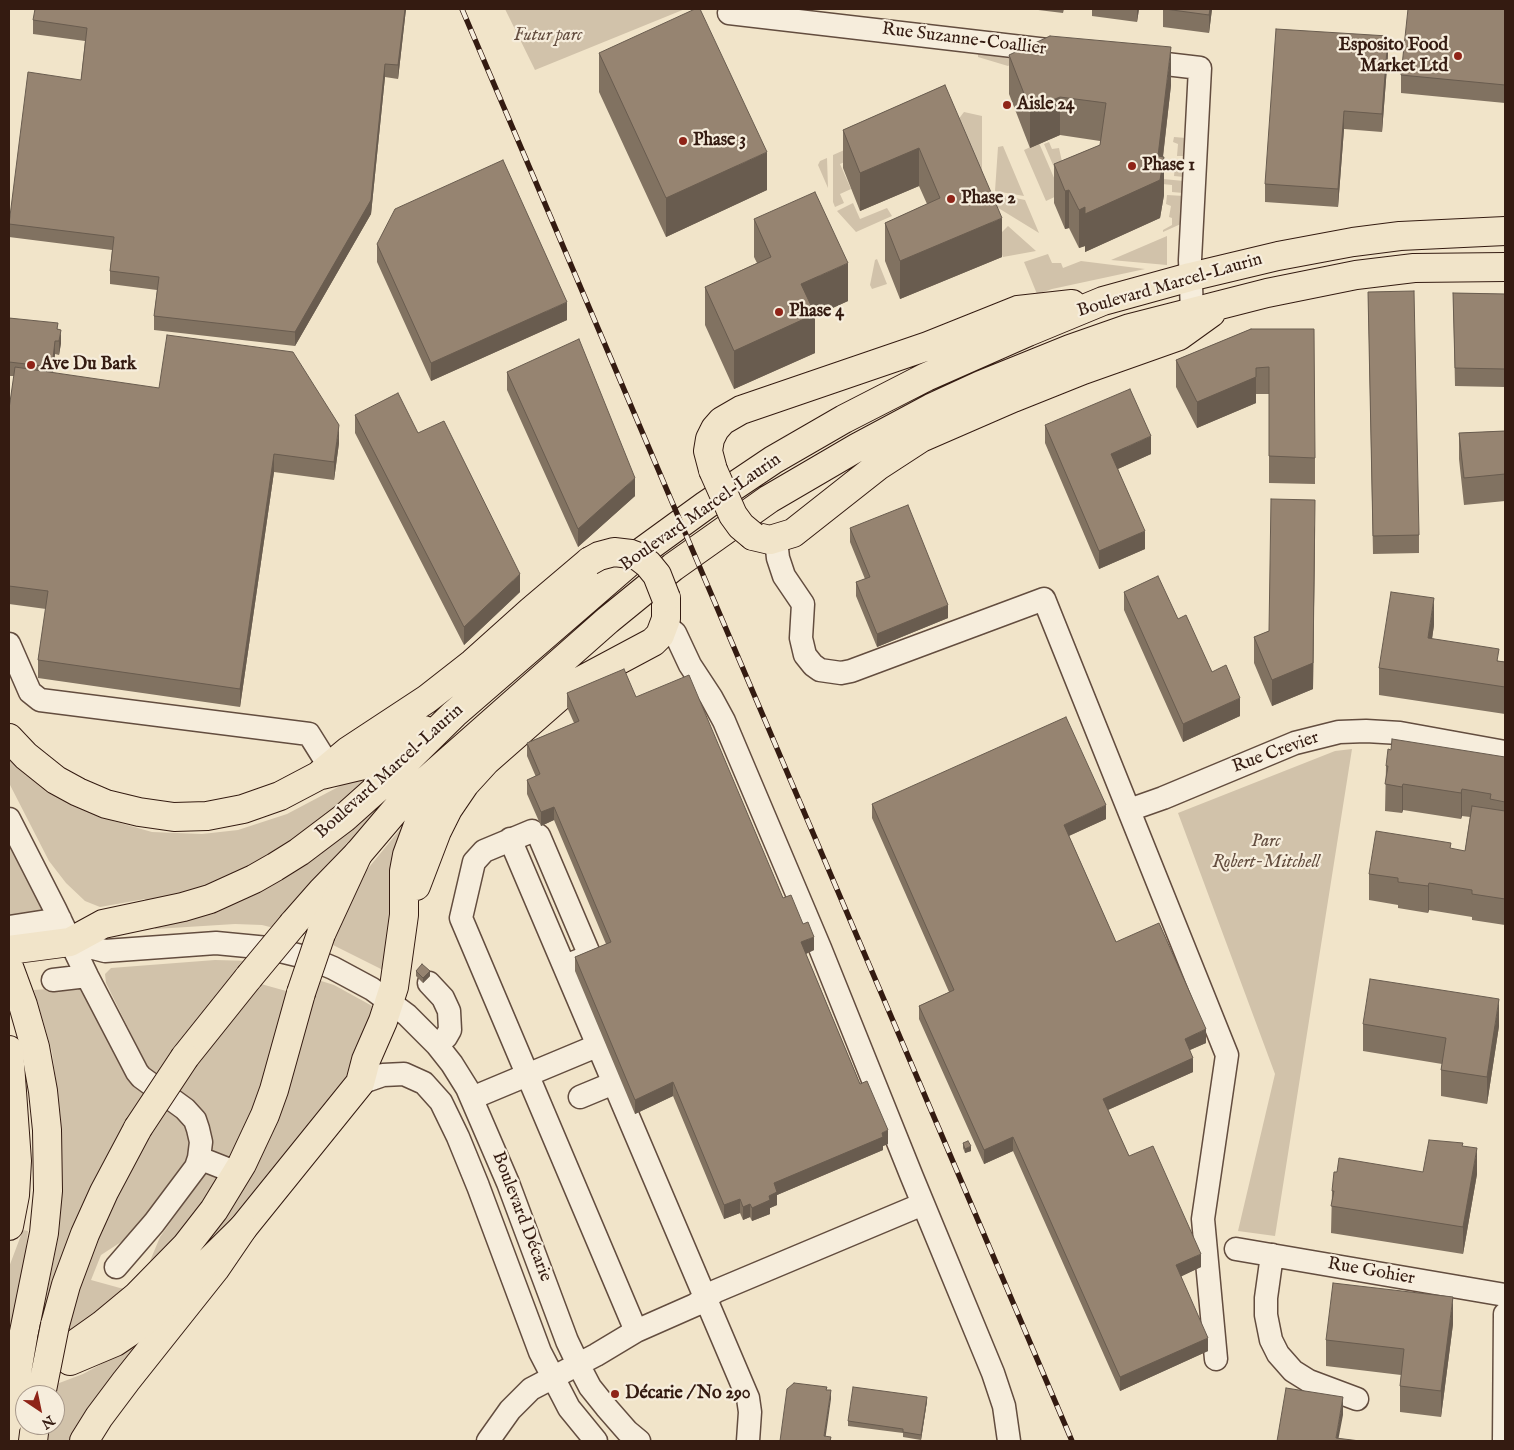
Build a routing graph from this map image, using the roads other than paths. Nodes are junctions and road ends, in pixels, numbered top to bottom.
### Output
1 (729, 13) dead end
2 (1072, 53) edge
3 (1121, 59) edge
4 (1505, 231) edge
5 (1503, 268) edge
6 (1190, 277) junction
7 (1103, 301) junction
8 (1221, 305) junction
9 (1192, 312) junction
10 (764, 538) junction
11 (665, 625) junction
12 (9, 644) edge
13 (454, 714) junction
14 (9, 738) edge
15 (1505, 752) edge
16 (451, 760) junction
17 (324, 771) junction
18 (1129, 810) junction
19 (9, 819) edge
20 (358, 854) junction
21 (404, 915) junction
22 (9, 927) edge
23 (65, 931) junction
24 (9, 950) edge
25 (12, 975) edge
26 (87, 976) junction
27 (53, 980) dead end
28 (429, 983) dead end
29 (390, 1001) junction
30 (437, 1045) junction
31 (599, 1045) junction
32 (9, 1050) edge
33 (527, 1075) junction
34 (618, 1081) junction
35 (360, 1083) junction
36 (580, 1097) dead end
37 (472, 1098) junction
38 (12, 1119) edge
39 (199, 1158) junction
40 (237, 1173) junction
41 (923, 1204) junction
42 (9, 1226) edge
43 (243, 1228) junction
44 (1236, 1249) dead end
45 (1272, 1255) junction
46 (116, 1267) dead end
47 (1505, 1295) edge
48 (706, 1298) junction
49 (1505, 1314) edge
50 (636, 1331) junction
51 (1216, 1359) dead end
52 (578, 1364) junction
53 (552, 1378) junction
54 (25, 1385) edge
55 (28, 1385) edge
56 (30, 1385) edge
57 (1357, 1399) dead end
58 (9, 1420) edge
59 (9, 1425) edge
60 (84, 1441) edge
61 (488, 1441) edge
62 (596, 1441) edge
63 (639, 1441) edge
64 (748, 1441) edge
65 (1009, 1441) edge
66 (1504, 1441) edge

1 - 2 street, Rue Suzanne-Coallier
3 - 6 street
4 - 6 main road, Boulevard Marcel-Laurin
5 - 8 main road, Boulevard Marcel-Laurin
6 - 7 main road, Boulevard Marcel-Laurin
6 - 9 street
7 - 10 main road, bridge
7 - 13 main road, Boulevard Marcel-Laurin
8 - 9 main road, Boulevard Marcel-Laurin
8 - 10 main road
9 - 16 main road, Boulevard Marcel-Laurin
10 - 18 street
11 - 17 main road, bridge
11 - 21 main road
11 - 41 street
12 - 17 street
13 - 17 main road
13 - 23 main road, Boulevard Marcel-Laurin
14 - 17 main road
15 - 18 street, Rue Crevier
16 - 20 main road, Boulevard Marcel-Laurin
16 - 21 main road
18 - 51 street
19 - 23 street
20 - 40 main road, bridge
20 - 54 main road, bridge
21 - 29 main road
22 - 23 street
23 - 24 main road, Boulevard Marcel-Laurin
23 - 26 street
23 - 29 street, Boulevard Décarie
25 - 58 main road, bridge
26 - 27 street
26 - 39 street
28 - 30 street
29 - 30 street, Boulevard Décarie
29 - 35 main road
30 - 37 street, Boulevard Décarie
31 - 33 street
31 - 33 street
31 - 34 street
32 - 38 main road
33 - 37 street
33 - 50 street
34 - 36 street
34 - 48 street
35 - 43 main road
35 - 53 street, Boulevard Décarie
37 - 52 street, Boulevard Décarie
38 - 42 main road
39 - 40 street
39 - 46 street
40 - 55 main road
41 - 48 street
41 - 65 street
43 - 56 main road
43 - 60 main road
44 - 45 street, Rue Gohier
45 - 47 street, Rue Gohier
45 - 57 street
48 - 50 street
48 - 64 street
49 - 66 street
50 - 52 street
52 - 53 street
52 - 63 street, Boulevard Décarie
53 - 61 street
53 - 62 street, Boulevard Décarie
58 - 59 main road

